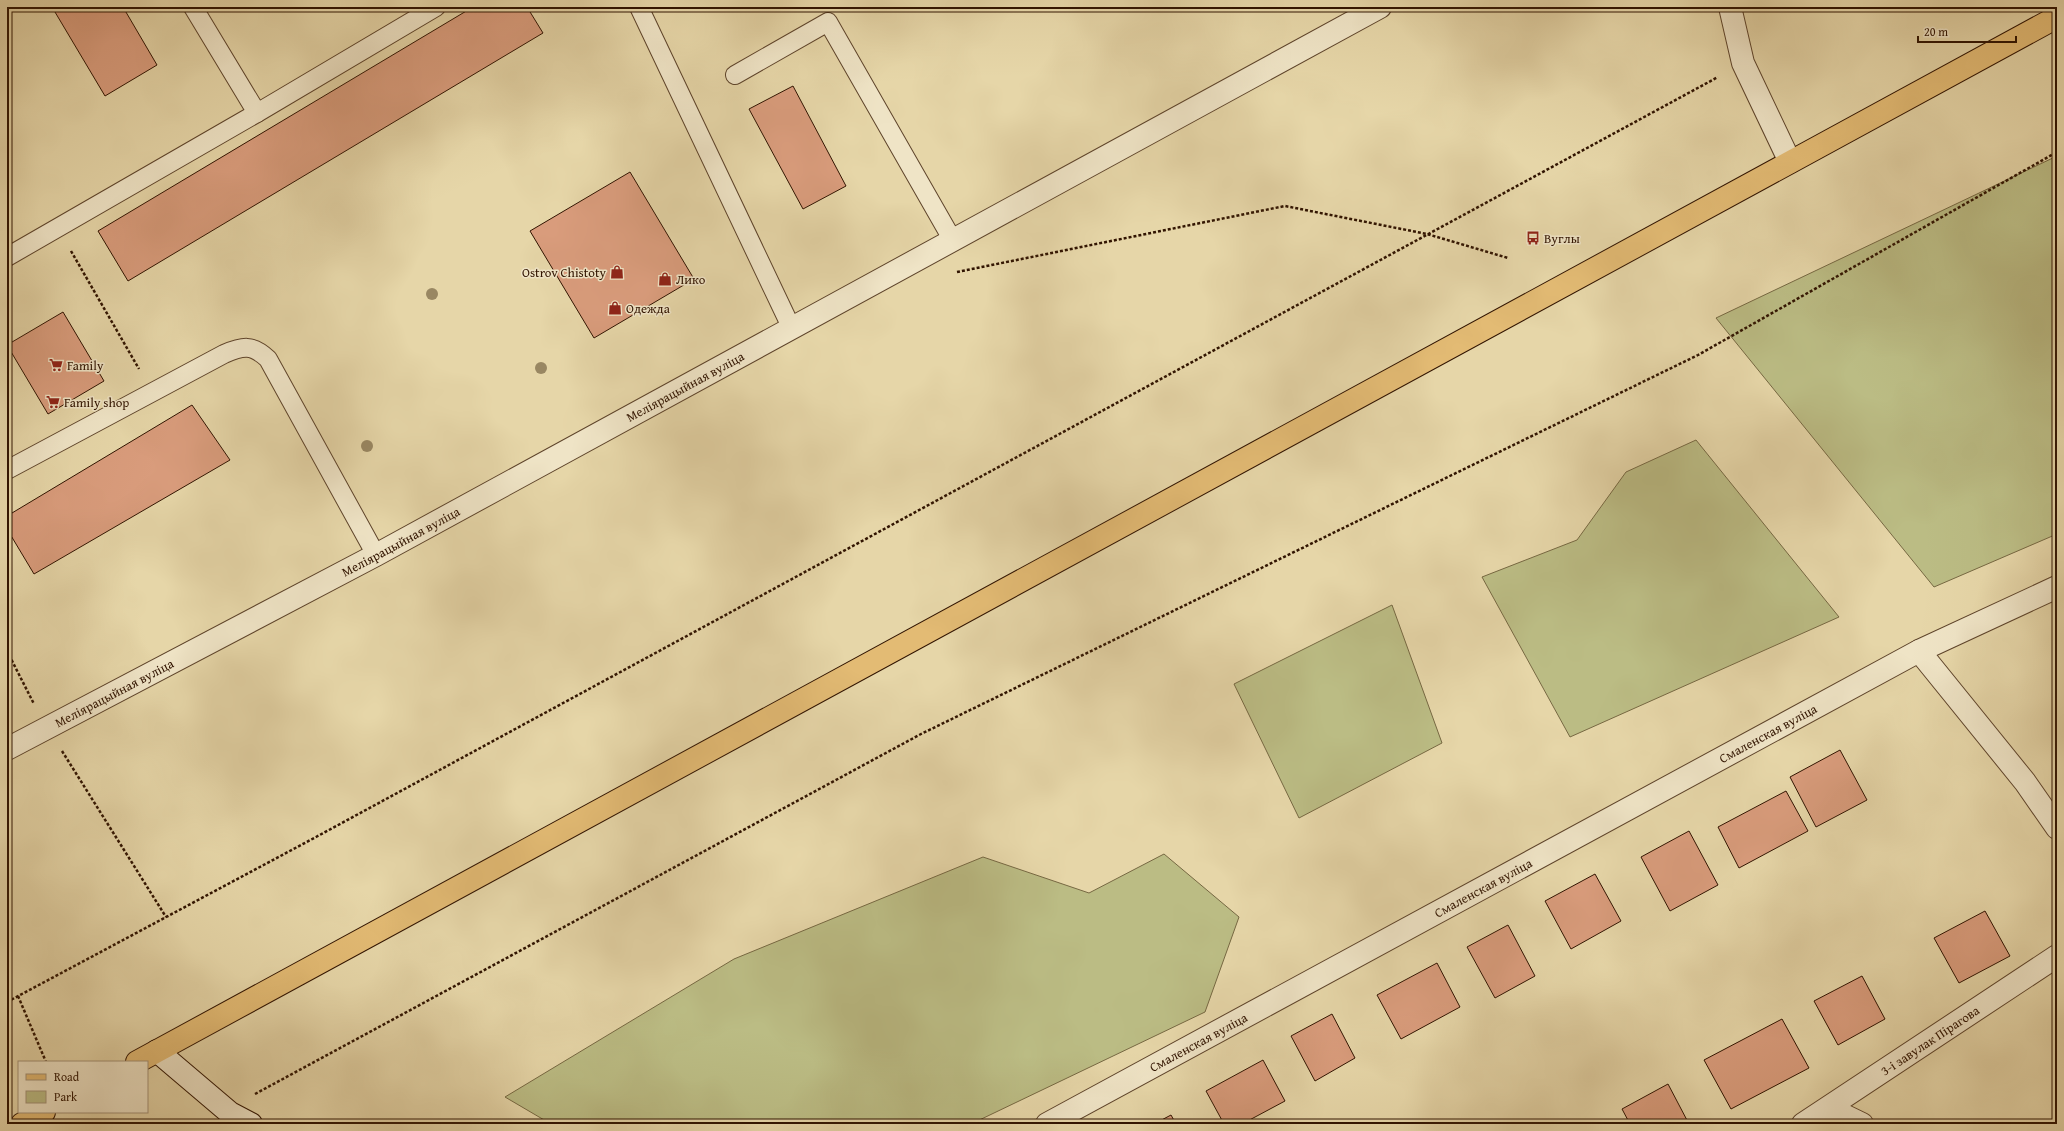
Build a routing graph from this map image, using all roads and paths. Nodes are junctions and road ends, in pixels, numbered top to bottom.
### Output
1 (194, 7) edge
2 (436, 7) edge
3 (639, 7) edge
4 (1380, 7) edge
5 (1730, 7) edge
6 (2057, 17) edge
7 (1743, 63) junction
8 (735, 75) dead end
9 (257, 113) junction
10 (2057, 152) edge
11 (1790, 162) junction
12 (58, 228) junction
13 (1427, 234) junction
14 (952, 239) junction
15 (7, 257) edge
16 (1508, 258) dead end
17 (956, 272) dead end
18 (791, 327) junction
19 (152, 392) junction
20 (7, 470) edge
21 (376, 555) junction
22 (2057, 587) edge
23 (1928, 648) junction
24 (7, 651) edge
25 (47, 728) junction
26 (7, 749) edge
27 (2057, 828) edge
28 (166, 916) junction
29 (2057, 956) edge
30 (18, 996) junction
31 (7, 1002) edge
32 (157, 1051) junction
33 (46, 1061) edge
34 (139, 1061) edge
35 (260, 1090) dead end
36 (1829, 1108) junction
37 (42, 1113) edge
38 (22, 1124) edge
39 (251, 1124) edge
40 (1047, 1124) edge
41 (1803, 1124) edge
42 (1862, 1124) edge

1 - 9 lane
2 - 9 lane
3 - 18 lane
4 - 14 street, Меліярацыйная вуліца
5 - 7 street
6 - 11 main road
7 - 11 street
7 - 13 path
8 - 14 lane
9 - 12 lane
10 - 35 path
11 - 32 main road
12 - 15 lane
12 - 19 path
13 - 16 path
13 - 17 path
13 - 28 path
14 - 18 street, Меліярацыйная вуліца
18 - 21 street, Меліярацыйная вуліца
19 - 20 lane
19 - 21 lane
21 - 25 street, Меліярацыйная вуліца
22 - 23 street, Смаленская вуліца
23 - 27 street
23 - 40 street, Смаленская вуліца
24 - 25 path
25 - 26 street, Меліярацыйная вуліца
25 - 28 path
28 - 30 path
29 - 36 street, 3-і завулак Пірагова
30 - 31 path
30 - 33 path
32 - 34 main road
32 - 39 street
36 - 41 street, 3-і завулак Пірагова
36 - 42 street
37 - 38 main road

